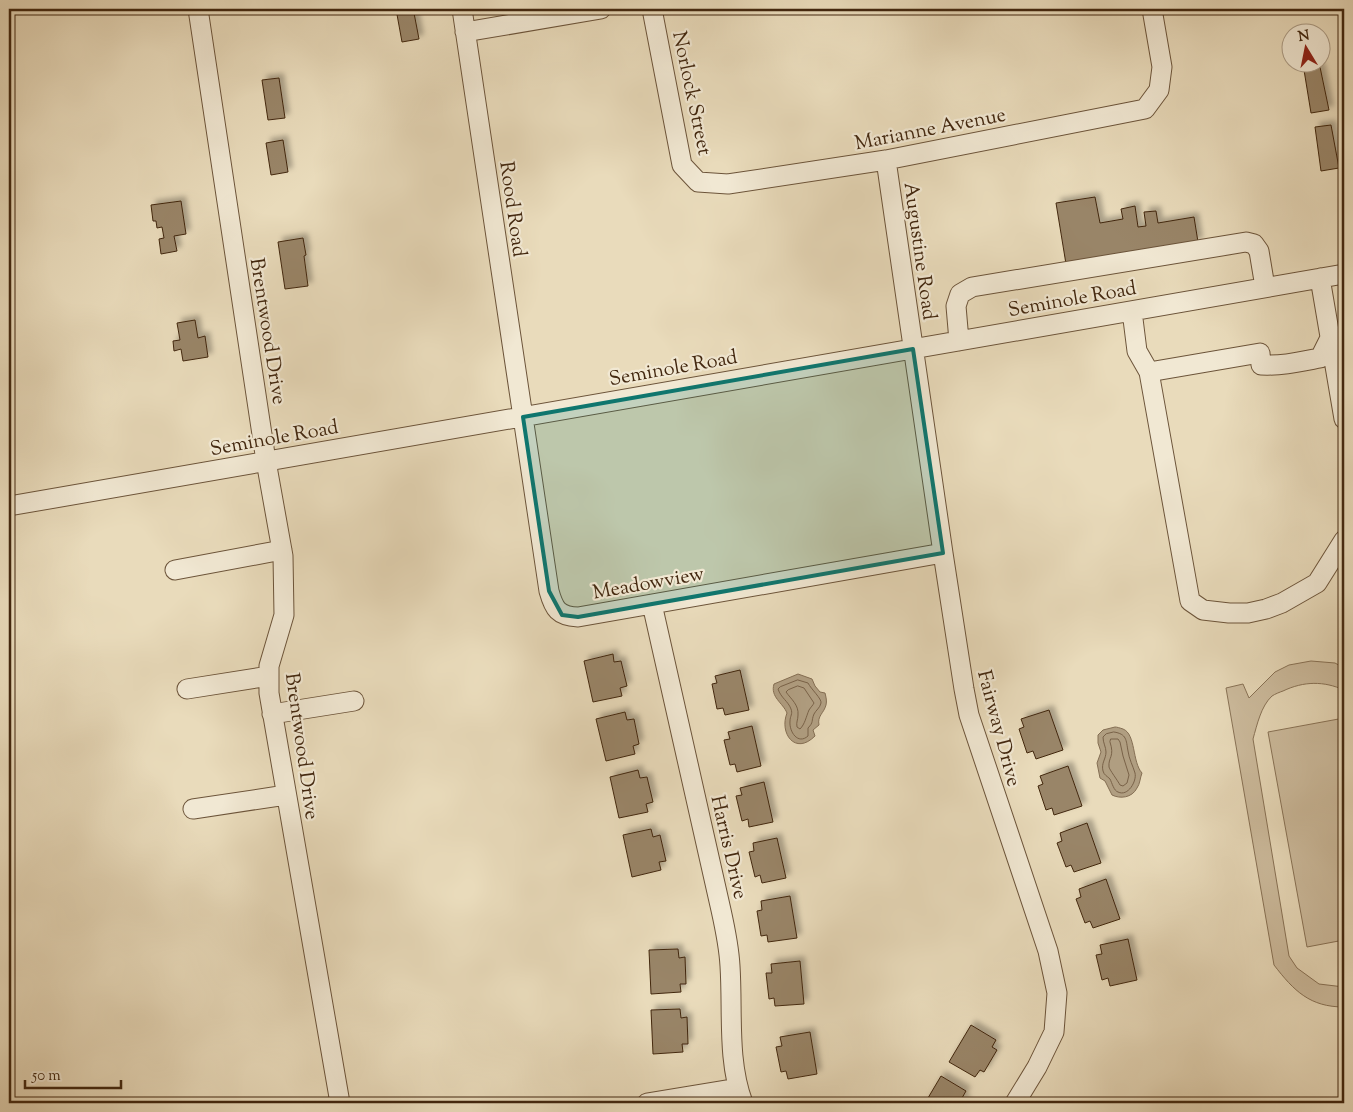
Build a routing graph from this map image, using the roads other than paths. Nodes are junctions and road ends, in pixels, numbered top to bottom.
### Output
1 (198, 9) edge
2 (462, 9) edge
3 (601, 9) edge
4 (652, 9) edge
5 (1152, 9) edge
6 (465, 32) junction
7 (886, 160) junction
8 (698, 182) joint
9 (1344, 274) edge
10 (1320, 278) junction
11 (1265, 288) junction
12 (1132, 311) junction
13 (1330, 338) junction
14 (959, 341) junction
15 (912, 348) junction
16 (1149, 372) junction
17 (523, 417) junction
18 (1344, 419) edge
19 (266, 461) junction
20 (9, 506) edge
21 (1344, 540) edge
22 (282, 550) junction
23 (942, 553) junction
24 (175, 570) dead end
25 (652, 604) junction
26 (269, 676) junction
27 (187, 689) dead end
28 (354, 701) dead end
29 (272, 714) junction
30 (286, 795) junction
31 (193, 809) dead end
32 (741, 1096) edge
33 (340, 1103) edge
34 (647, 1103) edge
35 (1017, 1103) edge

1 - 19 street, Brentwood Drive
2 - 6 street, Rood Road
3 - 6 street
4 - 8 street, Norlock Street
5 - 7 street, Marianne Avenue
6 - 17 street, Rood Road
7 - 8 street, Marianne Avenue
7 - 15 street, Augustine Road
9 - 10 street, Seminole Road
10 - 11 street, Seminole Road
10 - 13 street
11 - 12 street, Seminole Road
11 - 14 street
12 - 14 street, Seminole Road
12 - 16 street
13 - 16 street
13 - 18 street
14 - 15 street, Seminole Road
15 - 17 street, Seminole Road
15 - 23 street, Fairway Drive
16 - 21 street
17 - 19 street, Seminole Road
17 - 25 street, Meadowview
19 - 20 street, Seminole Road
19 - 22 street, Brentwood Drive
22 - 24 street
22 - 26 street, Brentwood Drive
23 - 25 street, Meadowview
23 - 35 street, Fairway Drive
25 - 32 street, Harris Drive
26 - 27 street
26 - 29 street, Brentwood Drive
28 - 29 street
29 - 30 street, Brentwood Drive
30 - 31 street
30 - 33 street, Brentwood Drive
32 - 34 street

